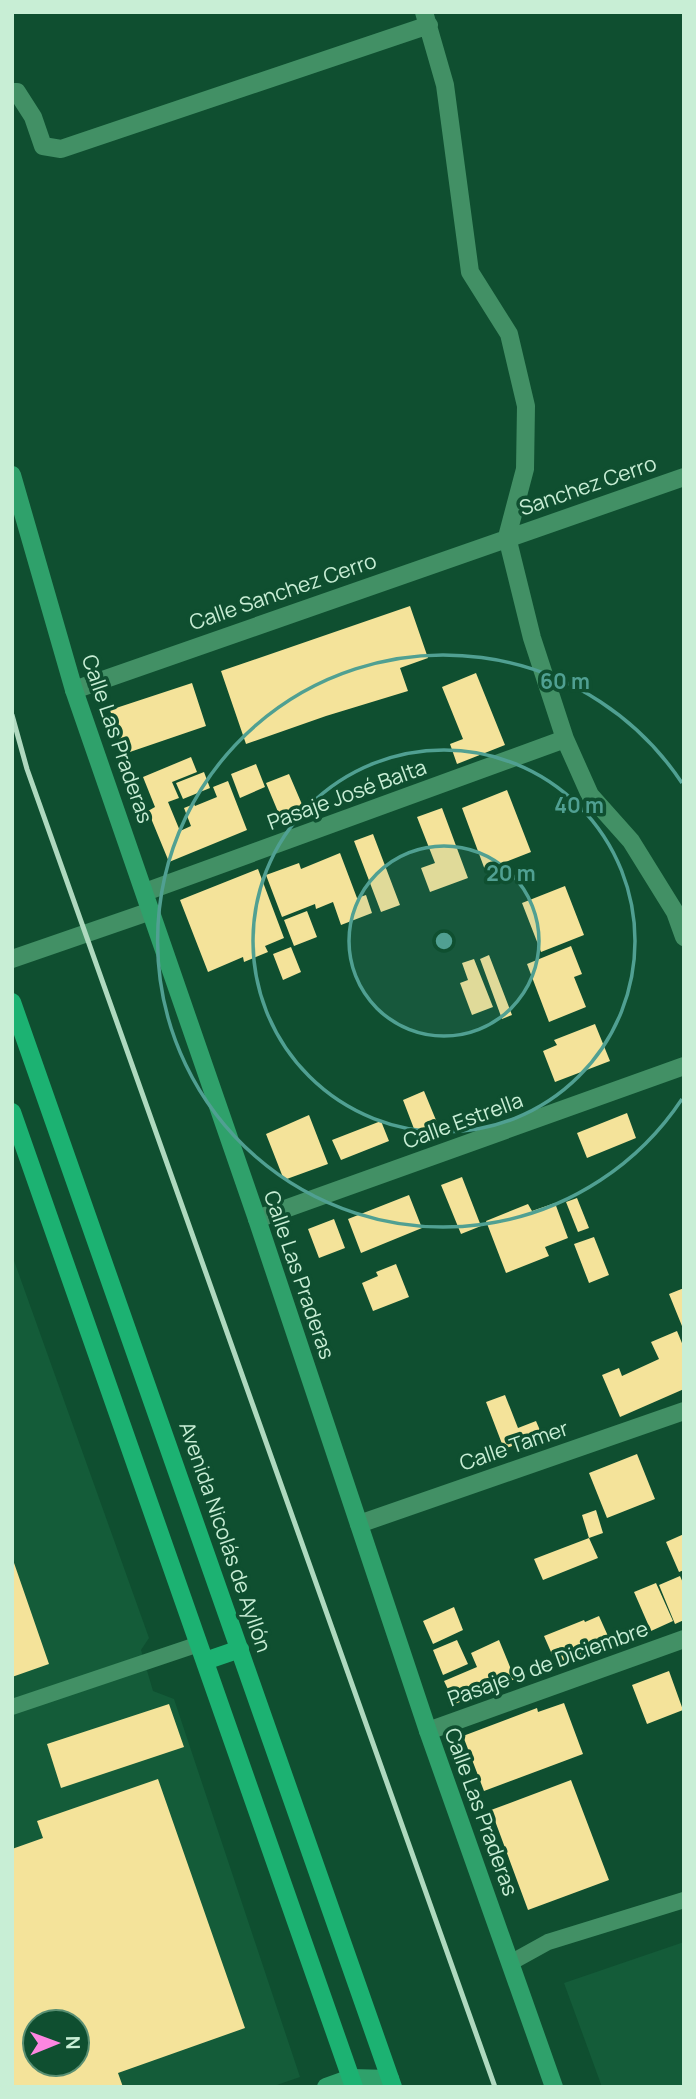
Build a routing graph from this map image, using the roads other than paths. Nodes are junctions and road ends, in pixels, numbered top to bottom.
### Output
1 (426, 19) edge
2 (12, 92) edge
3 (12, 475) edge
4 (684, 477) edge
5 (507, 537) junction
6 (74, 690) junction
7 (565, 739) junction
8 (145, 892) junction
9 (151, 911) junction
10 (684, 937) edge
11 (12, 959) edge
12 (12, 1002) edge
13 (684, 1066) edge
14 (12, 1112) edge
15 (257, 1219) junction
16 (684, 1411) edge
17 (359, 1524) junction
18 (684, 1639) edge
19 (199, 1644) junction
20 (240, 1649) junction
21 (205, 1661) junction
22 (12, 1707) edge
23 (428, 1731) junction
24 (684, 1900) edge
25 (510, 1963) junction
26 (353, 2082) edge
27 (391, 2083) edge
28 (327, 2087) edge
29 (554, 2087) edge

1 - 2 street
1 - 5 street
3 - 6 street, Calle Las Praderas
4 - 5 street, Sanchez Cerro
5 - 6 street, Calle Sanchez Cerro
5 - 7 street
6 - 8 street, Calle Las Praderas
7 - 8 street, Pasaje José Balta
7 - 10 street
8 - 9 street, Calle Las Praderas
9 - 11 street
9 - 15 street, Calle Las Praderas
12 - 20 main road, Avenida Nicolás de Ayllón
13 - 15 street, Calle Estrella
14 - 19 main road
15 - 17 street, Calle Las Praderas
16 - 17 street, Calle Tamer
17 - 23 street, Calle Las Praderas
18 - 23 street, Pasaje 9 de Diciembre
19 - 21 main road
19 - 22 lane
20 - 21 main road
20 - 27 main road, Avenida Nicolás de Ayllón
21 - 26 main road
23 - 25 street, Calle Las Praderas
24 - 25 lane
25 - 29 street, Calle Las Praderas
26 - 27 street
26 - 28 street

